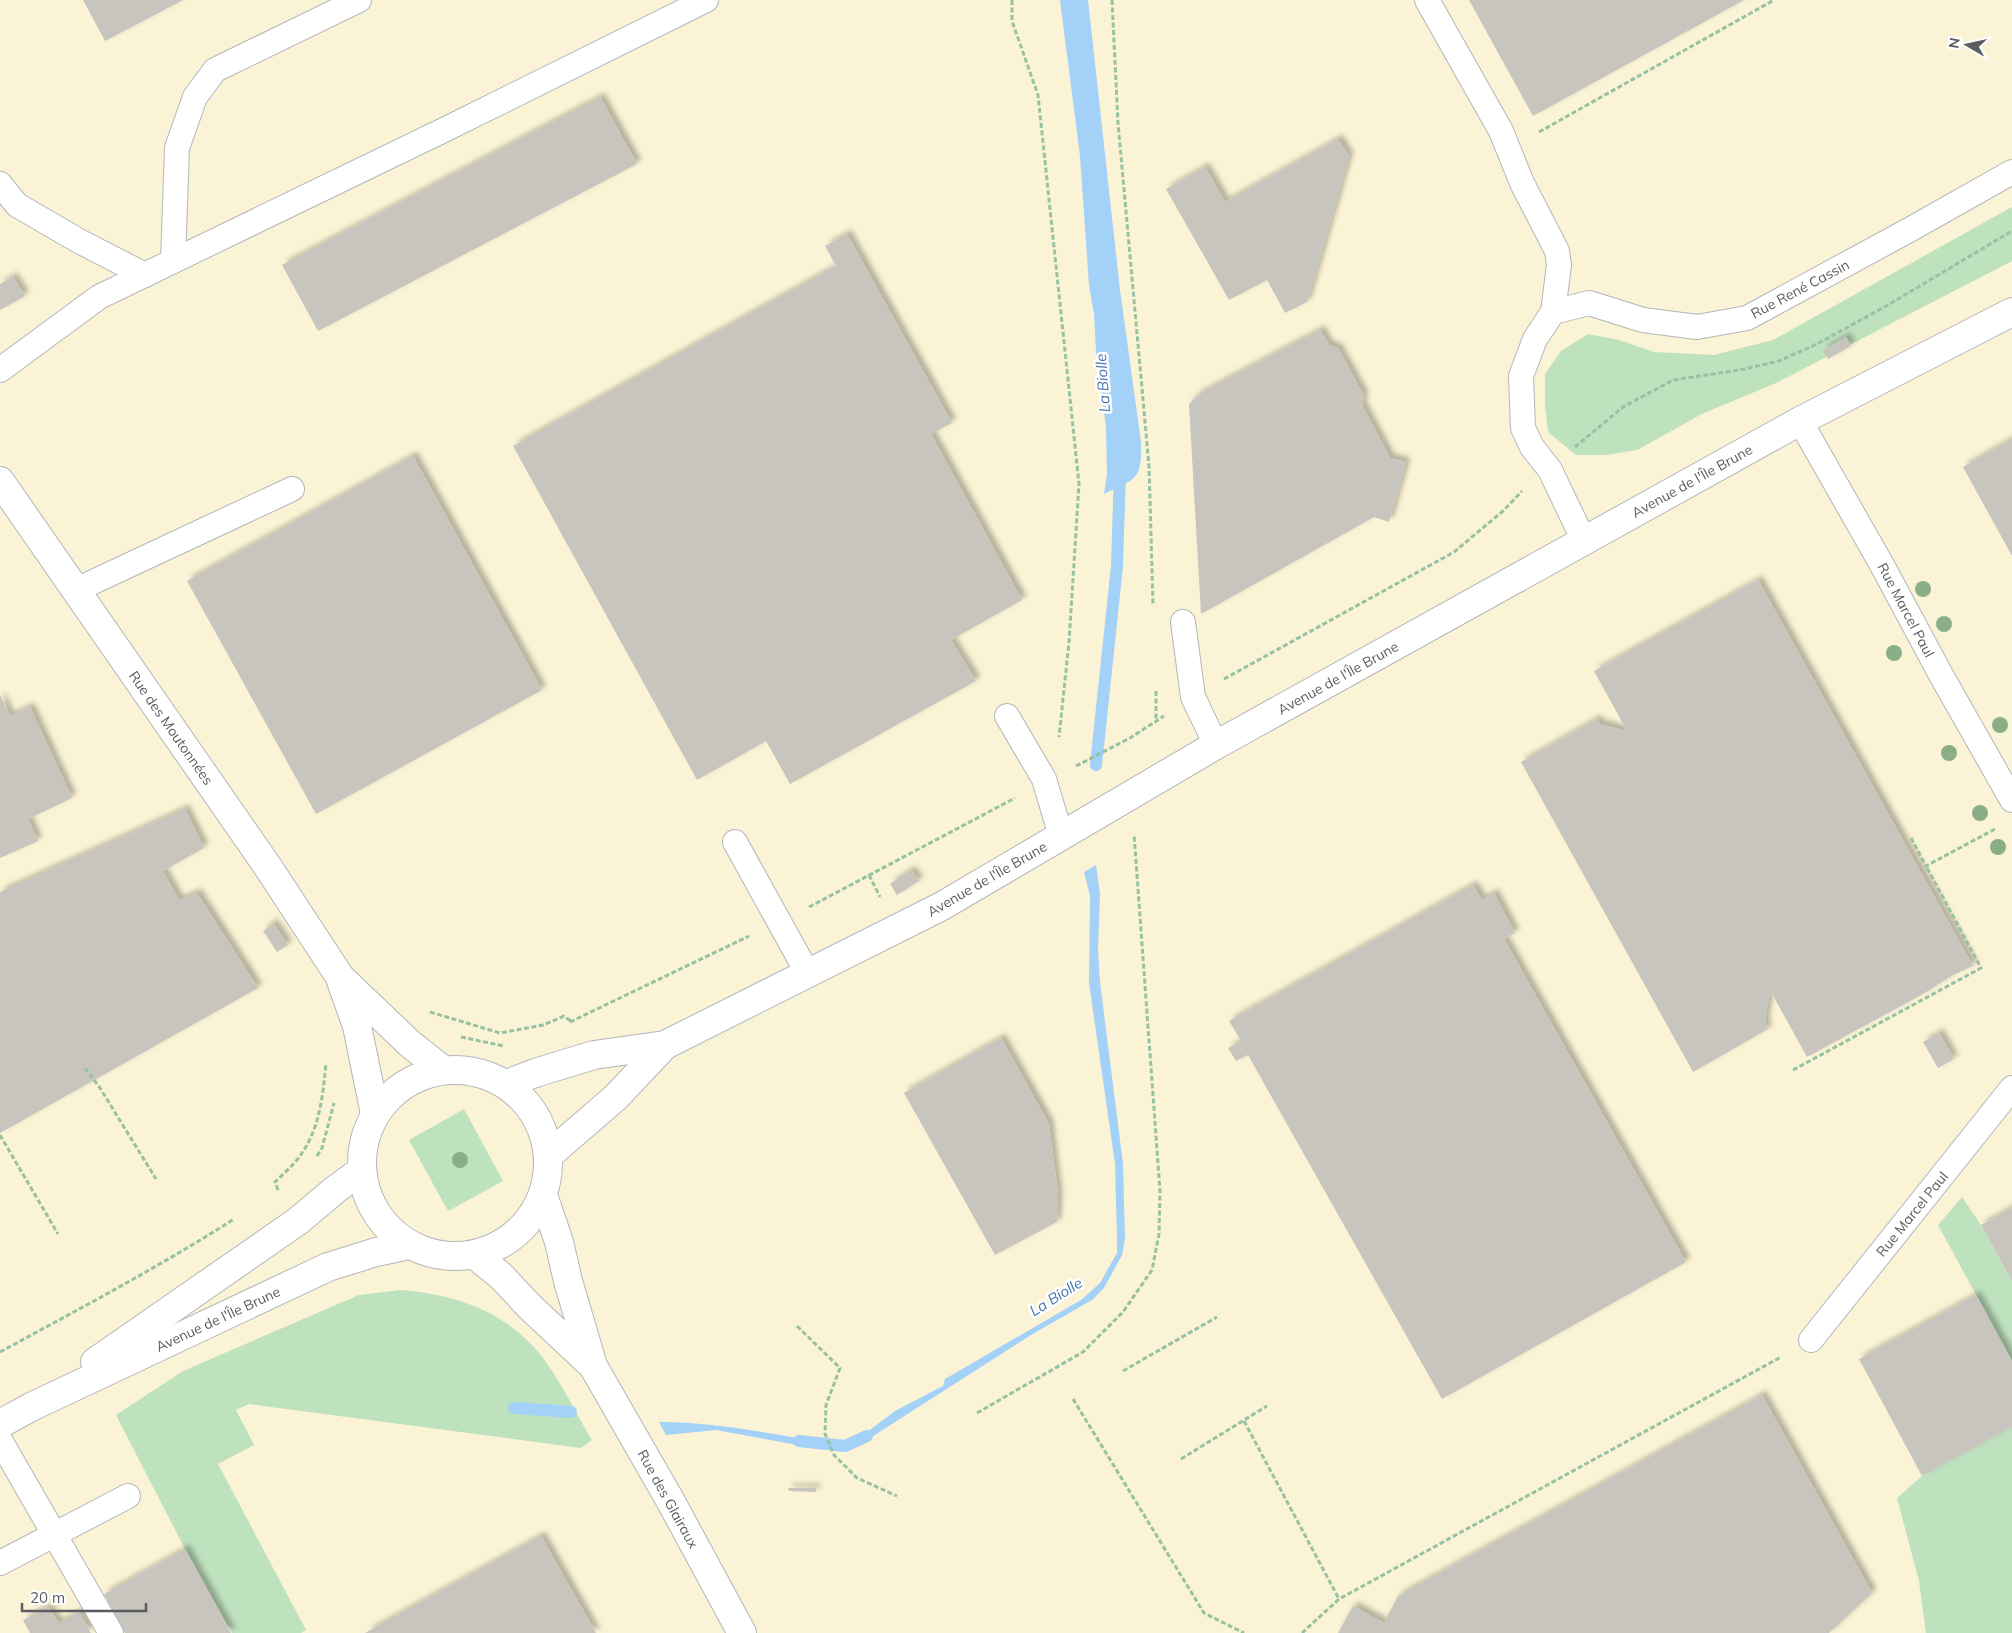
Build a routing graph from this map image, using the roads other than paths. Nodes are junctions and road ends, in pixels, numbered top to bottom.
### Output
1 (360, 0) edge
2 (706, 0) edge
3 (1426, 0) edge
4 (2012, 172) edge
5 (0, 184) edge
6 (173, 261) junction
7 (145, 275) junction
8 (1553, 312) junction
9 (2012, 312) edge
10 (0, 370) edge
11 (1800, 421) junction
12 (0, 481) edge
13 (292, 489) dead end
14 (1584, 541) junction
15 (76, 590) junction
16 (1183, 622) dead end
17 (1007, 716) dead end
18 (1216, 745) junction
19 (2012, 800) edge
20 (1061, 836) junction
21 (735, 842) dead end
22 (808, 974) junction
23 (340, 977) junction
24 (665, 1045) junction
25 (443, 1070) junction
26 (507, 1084) junction
27 (2012, 1088) edge
28 (375, 1114) junction
29 (548, 1155) junction
30 (362, 1170) junction
31 (543, 1195) junction
32 (409, 1245) junction
33 (475, 1254) junction
34 (1811, 1340) road end
35 (593, 1366) junction
36 (31, 1407) junction
37 (0, 1424) edge
38 (0, 1440) edge
39 (128, 1496) dead end
40 (55, 1534) junction
41 (0, 1563) edge
42 (111, 1633) edge
43 (742, 1633) edge

1 - 6 lane
2 - 6 lane
3 - 8 lane
4 - 8 lane, Rue René Cassin
5 - 7 lane
6 - 7 lane
7 - 10 lane
8 - 14 lane
9 - 11 street, Avenue de l'Île Brune
11 - 14 street, Avenue de l'Île Brune
11 - 19 lane, Rue Marcel Paul
12 - 15 street, Rue des Moutonnées
13 - 15 lane
14 - 18 street, Avenue de l'Île Brune
15 - 23 street, Rue des Moutonnées
16 - 18 lane
17 - 20 lane
18 - 20 street, Avenue de l'Île Brune
20 - 22 street, Avenue de l'Île Brune
21 - 22 lane
22 - 24 street, Avenue de l'Île Brune
23 - 25 street, Rue des Moutonnées
23 - 28 street, Rue des Moutonnées
24 - 26 street, Avenue de l'Île Brune
24 - 29 street, Avenue de l'Île Brune
25 - 26 street
25 - 28 street
26 - 29 street
27 - 34 lane, Rue Marcel Paul
28 - 30 street
29 - 31 street
30 - 32 street
30 - 36 street, Avenue de l'Île Brune
31 - 33 street
31 - 35 street, Rue des Glairaux
32 - 33 street
32 - 36 street, Avenue de l'Île Brune
33 - 35 street, Rue des Glairaux
35 - 43 street, Rue des Glairaux
36 - 37 street, Avenue de l'Île Brune
38 - 40 lane
39 - 40 lane
40 - 41 lane
40 - 42 lane

